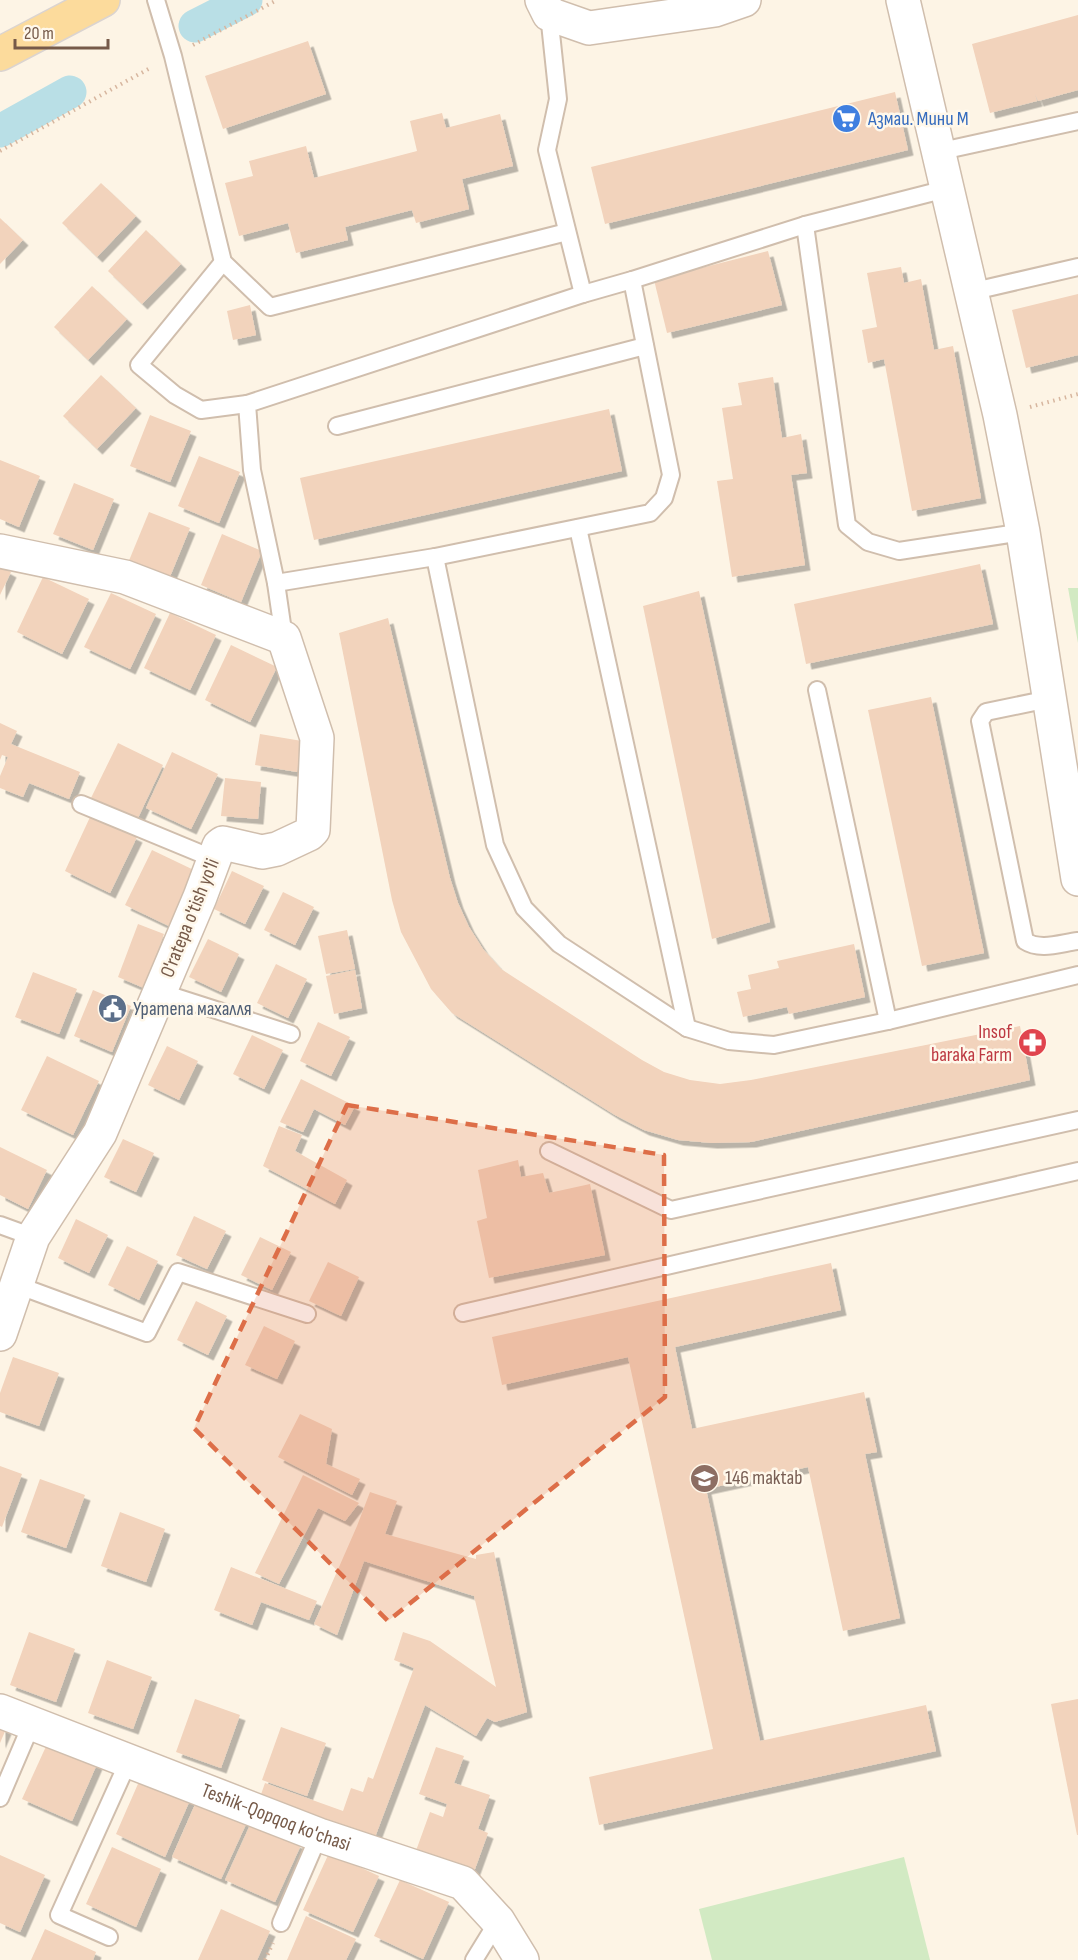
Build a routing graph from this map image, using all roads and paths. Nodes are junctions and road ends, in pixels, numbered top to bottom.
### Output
1 (103, 0) edge
2 (156, 0) edge
3 (277, 0) edge
4 (903, 0) edge
5 (723, 4) edge
6 (546, 7) edge
7 (0, 54) edge
8 (173, 56) junction
9 (1078, 122) edge
10 (0, 151) edge
11 (937, 152) junction
12 (946, 189) junction
13 (805, 225) junction
14 (567, 232) junction
15 (223, 262) junction
16 (1078, 267) edge
17 (632, 280) junction
18 (970, 292) junction
19 (583, 294) junction
20 (645, 346) junction
21 (1078, 394) edge
22 (247, 404) junction
23 (1000, 415) junction
24 (337, 426) dead end
25 (578, 528) junction
26 (1023, 532) junction
27 (0, 551) edge
28 (435, 557) junction
29 (276, 583) junction
30 (284, 639) junction
31 (817, 690) dead end
32 (1049, 699) junction
33 (81, 804) dead end
34 (214, 859) junction
35 (1078, 879) edge
36 (1078, 941) edge
37 (1078, 975) edge
38 (160, 992) junction
39 (888, 1021) junction
40 (687, 1028) junction
41 (291, 1034) dead end
42 (1078, 1120) edge
43 (549, 1151) dead end
44 (1078, 1171) edge
45 (0, 1225) edge
46 (33, 1236) junction
47 (17, 1285) junction
48 (463, 1313) dead end
49 (307, 1314) dead end
50 (0, 1334) edge
51 (0, 1711) edge
52 (32, 1723) junction
53 (129, 1760) junction
54 (0, 1798) edge
55 (319, 1835) junction
56 (498, 1922) junction
57 (281, 1923) dead end
58 (109, 1937) dead end
59 (474, 1960) edge
60 (522, 1960) edge

1 - 7 main road
2 - 8 lane
3 - 8 path
4 - 11 street
5 - 6 street
6 - 14 lane
8 - 10 path
8 - 15 lane
9 - 11 lane
11 - 12 street
12 - 13 lane
12 - 18 street
13 - 17 lane
13 - 26 lane
14 - 15 lane
14 - 19 lane
15 - 22 lane
16 - 18 lane
17 - 19 lane
17 - 20 lane
18 - 23 street
19 - 22 lane
20 - 24 lane
20 - 25 lane
21 - 23 path
22 - 29 lane
23 - 26 street
25 - 28 lane
25 - 40 lane
26 - 32 street
27 - 30 street
28 - 29 lane
28 - 40 lane
29 - 30 lane
30 - 34 street, O'ratepa o'tish yo'li
31 - 39 lane
32 - 35 street
32 - 36 lane
33 - 34 lane
34 - 38 street, O'ratepa o'tish yo'li
37 - 39 lane
38 - 41 lane
38 - 46 street, O'ratepa o'tish yo'li
39 - 40 lane
42 - 43 lane
44 - 48 lane
45 - 46 lane
46 - 47 street, O'ratepa o'tish yo'li
47 - 49 lane
47 - 50 street, O'ratepa o'tish yo'li
51 - 52 street, Teshik-Qopqoq ko'chasi
52 - 53 street, Teshik-Qopqoq ko'chasi
52 - 54 lane
53 - 55 street, Teshik-Qopqoq ko'chasi
53 - 58 lane
55 - 56 street, Teshik-Qopqoq ko'chasi
55 - 57 lane
56 - 59 lane
56 - 60 street, Teshik-Qopqoq ko'chasi

